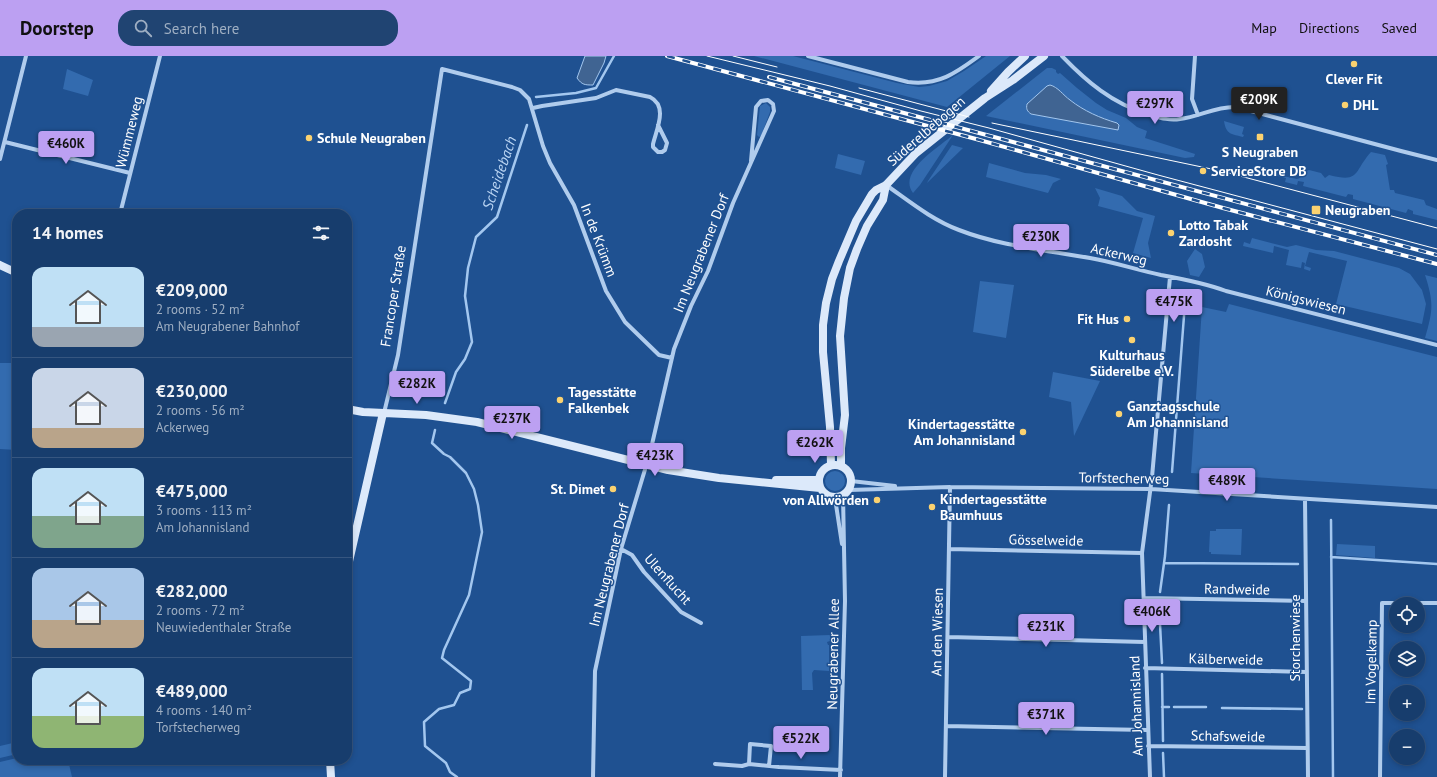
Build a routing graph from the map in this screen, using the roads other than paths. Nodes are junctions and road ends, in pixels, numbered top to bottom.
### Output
1 (26, 56) edge
2 (160, 56) edge
3 (808, 56) edge
4 (979, 56) edge
5 (1025, 56) edge
6 (1044, 56) edge
7 (1062, 56) edge
8 (1195, 56) edge
9 (442, 69) joint
10 (985, 98) junction
11 (533, 108) junction
12 (1198, 115) junction
13 (658, 125) junction
14 (5, 142) junction
15 (0, 159) edge
16 (1437, 160) edge
17 (751, 161) junction
18 (130, 173) junction
19 (886, 185) junction
20 (121, 209) edge
21 (0, 265) edge
22 (12, 271) edge
23 (1170, 277) junction
24 (1437, 346) edge
25 (672, 358) junction
26 (352, 410) edge
27 (383, 413) junction
28 (646, 465) junction
29 (831, 465) junction
30 (842, 466) junction
31 (851, 481) junction
32 (819, 484) junction
33 (950, 487) junction
34 (905, 488) junction
35 (1151, 489) junction
36 (842, 494) junction
37 (1305, 499) junction
38 (1437, 507) edge
39 (352, 548) edge
40 (621, 549) junction
41 (949, 549) junction
42 (1142, 553) junction
43 (844, 554) junction
44 (1144, 598) junction
45 (1306, 601) junction
46 (1437, 603) edge
47 (701, 623) dead end
48 (948, 637) junction
49 (1145, 642) junction
50 (1145, 668) junction
51 (1306, 672) junction
52 (946, 726) junction
53 (1147, 730) junction
54 (1148, 746) junction
55 (1307, 748) junction
56 (715, 764) dead end
57 (749, 764) junction
58 (330, 765) edge
59 (769, 766) junction
60 (841, 770) junction
61 (331, 777) edge
62 (593, 777) edge
63 (840, 777) edge
64 (945, 777) edge
65 (1150, 777) edge
66 (1308, 777) edge
67 (1380, 777) edge

1 - 14 street
2 - 18 street, Wümmeweg
3 - 4 street
5 - 10 main road, Süderelbebogen
6 - 10 main road, Süderelbebogen
7 - 12 street
8 - 12 street
9 - 11 street, In de Krümm
9 - 27 street, Francoper Straße
10 - 19 main road, Süderelbebogen
11 - 13 street
11 - 25 street, In de Krümm
12 - 16 street
13 - 13 street
14 - 15 street
14 - 18 street
17 - 17 street, Im Neugrabener Dorf
17 - 25 street, Im Neugrabener Dorf
18 - 20 street, Wümmeweg
19 - 23 street, Ackerweg
19 - 29 main road, Süderelbebogen
19 - 30 main road, Süderelbebogen
21 - 22 main road
23 - 24 street, Königswiesen
23 - 35 street, Am Johannisland
25 - 28 street, Im Neugrabener Dorf
26 - 27 main road
27 - 28 main road
27 - 39 main road, Francoper Straße
28 - 32 main road
28 - 40 street, Im Neugrabener Dorf
29 - 30 main road
29 - 32 main road
30 - 31 main road
31 - 34 street, Torfstecherweg
31 - 36 main road
32 - 36 main road
33 - 34 street, Torfstecherweg
33 - 35 street, Torfstecherweg
33 - 41 street, An den Wiesen
34 - 36 street, Torfstecherweg
35 - 37 street, Torfstecherweg
35 - 42 street, Am Johannisland
36 - 43 street, Neugrabener Allee
36 - 43 street, Neugrabener Allee
37 - 38 street, Torfstecherweg
37 - 45 street, Storchenwiese
40 - 47 street, Ulenflucht
40 - 62 street, Im Neugrabener Dorf
41 - 42 street, Gösselweide
41 - 48 street, An den Wiesen
42 - 44 street, Am Johannisland
43 - 60 street, Neugrabener Allee
44 - 45 street, Randweide
44 - 49 street, Am Johannisland
45 - 51 street, Storchenwiese
46 - 67 street, Im Vogelkamp
48 - 49 street
48 - 52 street, An den Wiesen
49 - 50 street, Am Johannisland
50 - 51 street, Kälberweide
50 - 53 street, Am Johannisland
51 - 55 street, Storchenwiese
52 - 53 street
52 - 64 street, An den Wiesen
53 - 54 street, Am Johannisland
54 - 55 street, Schafsweide
54 - 65 street, Am Johannisland
55 - 66 street, Storchenwiese
56 - 57 street
57 - 59 street
57 - 59 street
58 - 61 main road
59 - 60 street
60 - 63 street, Neugrabener Allee

